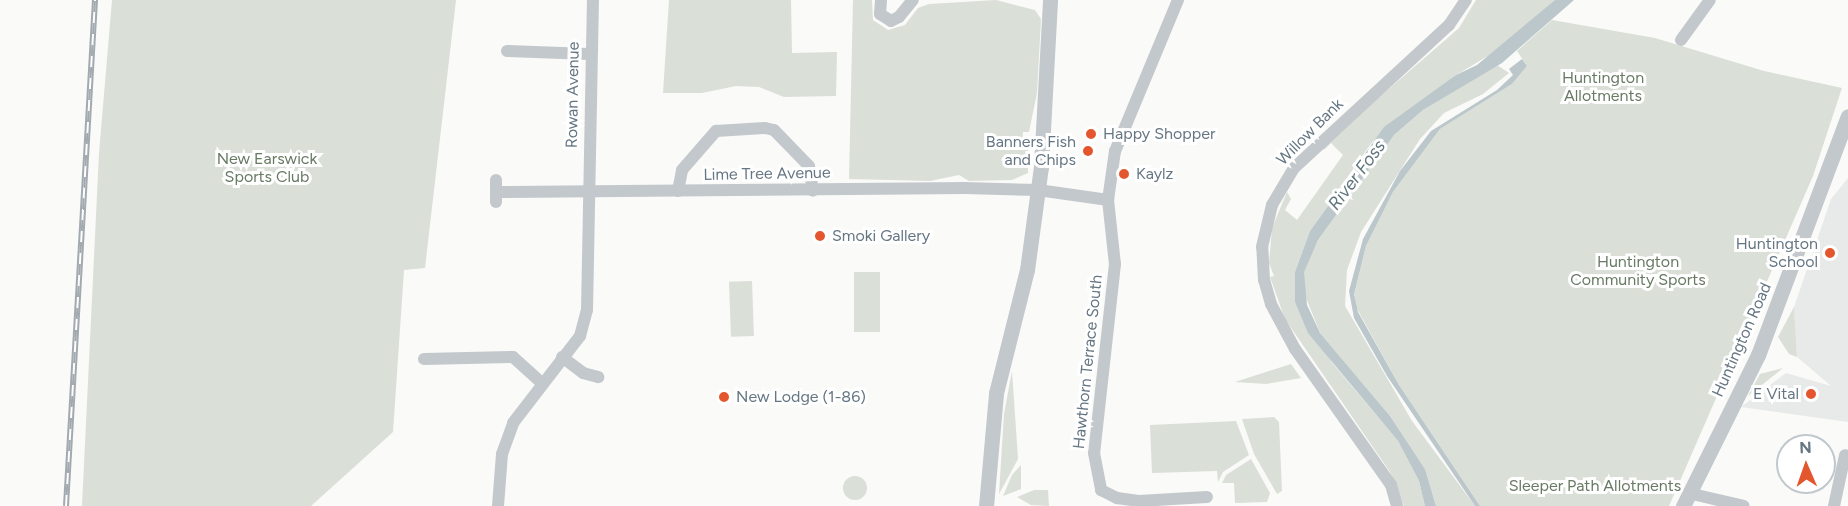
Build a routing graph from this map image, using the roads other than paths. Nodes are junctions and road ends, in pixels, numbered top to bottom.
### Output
1 (593, 0) edge
2 (881, 0) edge
3 (913, 0) edge
4 (1050, 0) edge
5 (1178, 0) edge
6 (1466, 0) edge
7 (1710, 0) edge
8 (1681, 40) dead end
9 (507, 51) dead end
10 (589, 54) junction
11 (1848, 116) edge
12 (1038, 190) junction
13 (678, 191) junction
14 (813, 191) junction
15 (496, 192) dead end
16 (587, 192) junction
17 (1108, 200) junction
18 (562, 357) junction
19 (424, 358) dead end
20 (598, 377) dead end
21 (541, 382) junction
22 (1845, 455) dead end
23 (1208, 497) dead end
24 (1686, 500) edge
25 (498, 506) edge
26 (986, 506) edge
27 (1397, 506) edge
28 (1744, 506) edge
29 (1834, 506) edge

1 - 10 street, Rowan Avenue
2 - 3 street
4 - 12 street
5 - 17 street
6 - 27 street, Willow Bank
7 - 8 street
9 - 10 street
10 - 16 street, Rowan Avenue
11 - 24 street, Huntington Road
12 - 14 street, Lime Tree Avenue
12 - 17 street
12 - 26 street
13 - 14 street, Lime Tree Avenue
13 - 14 street
13 - 16 street, Lime Tree Avenue
15 - 16 street, Lime Tree Avenue
16 - 18 street, Rowan Avenue
17 - 23 street, Hawthorn Terrace South
18 - 20 street
18 - 21 street, Rowan Avenue
19 - 21 street
21 - 25 street, Rowan Avenue
22 - 29 street
24 - 28 street

